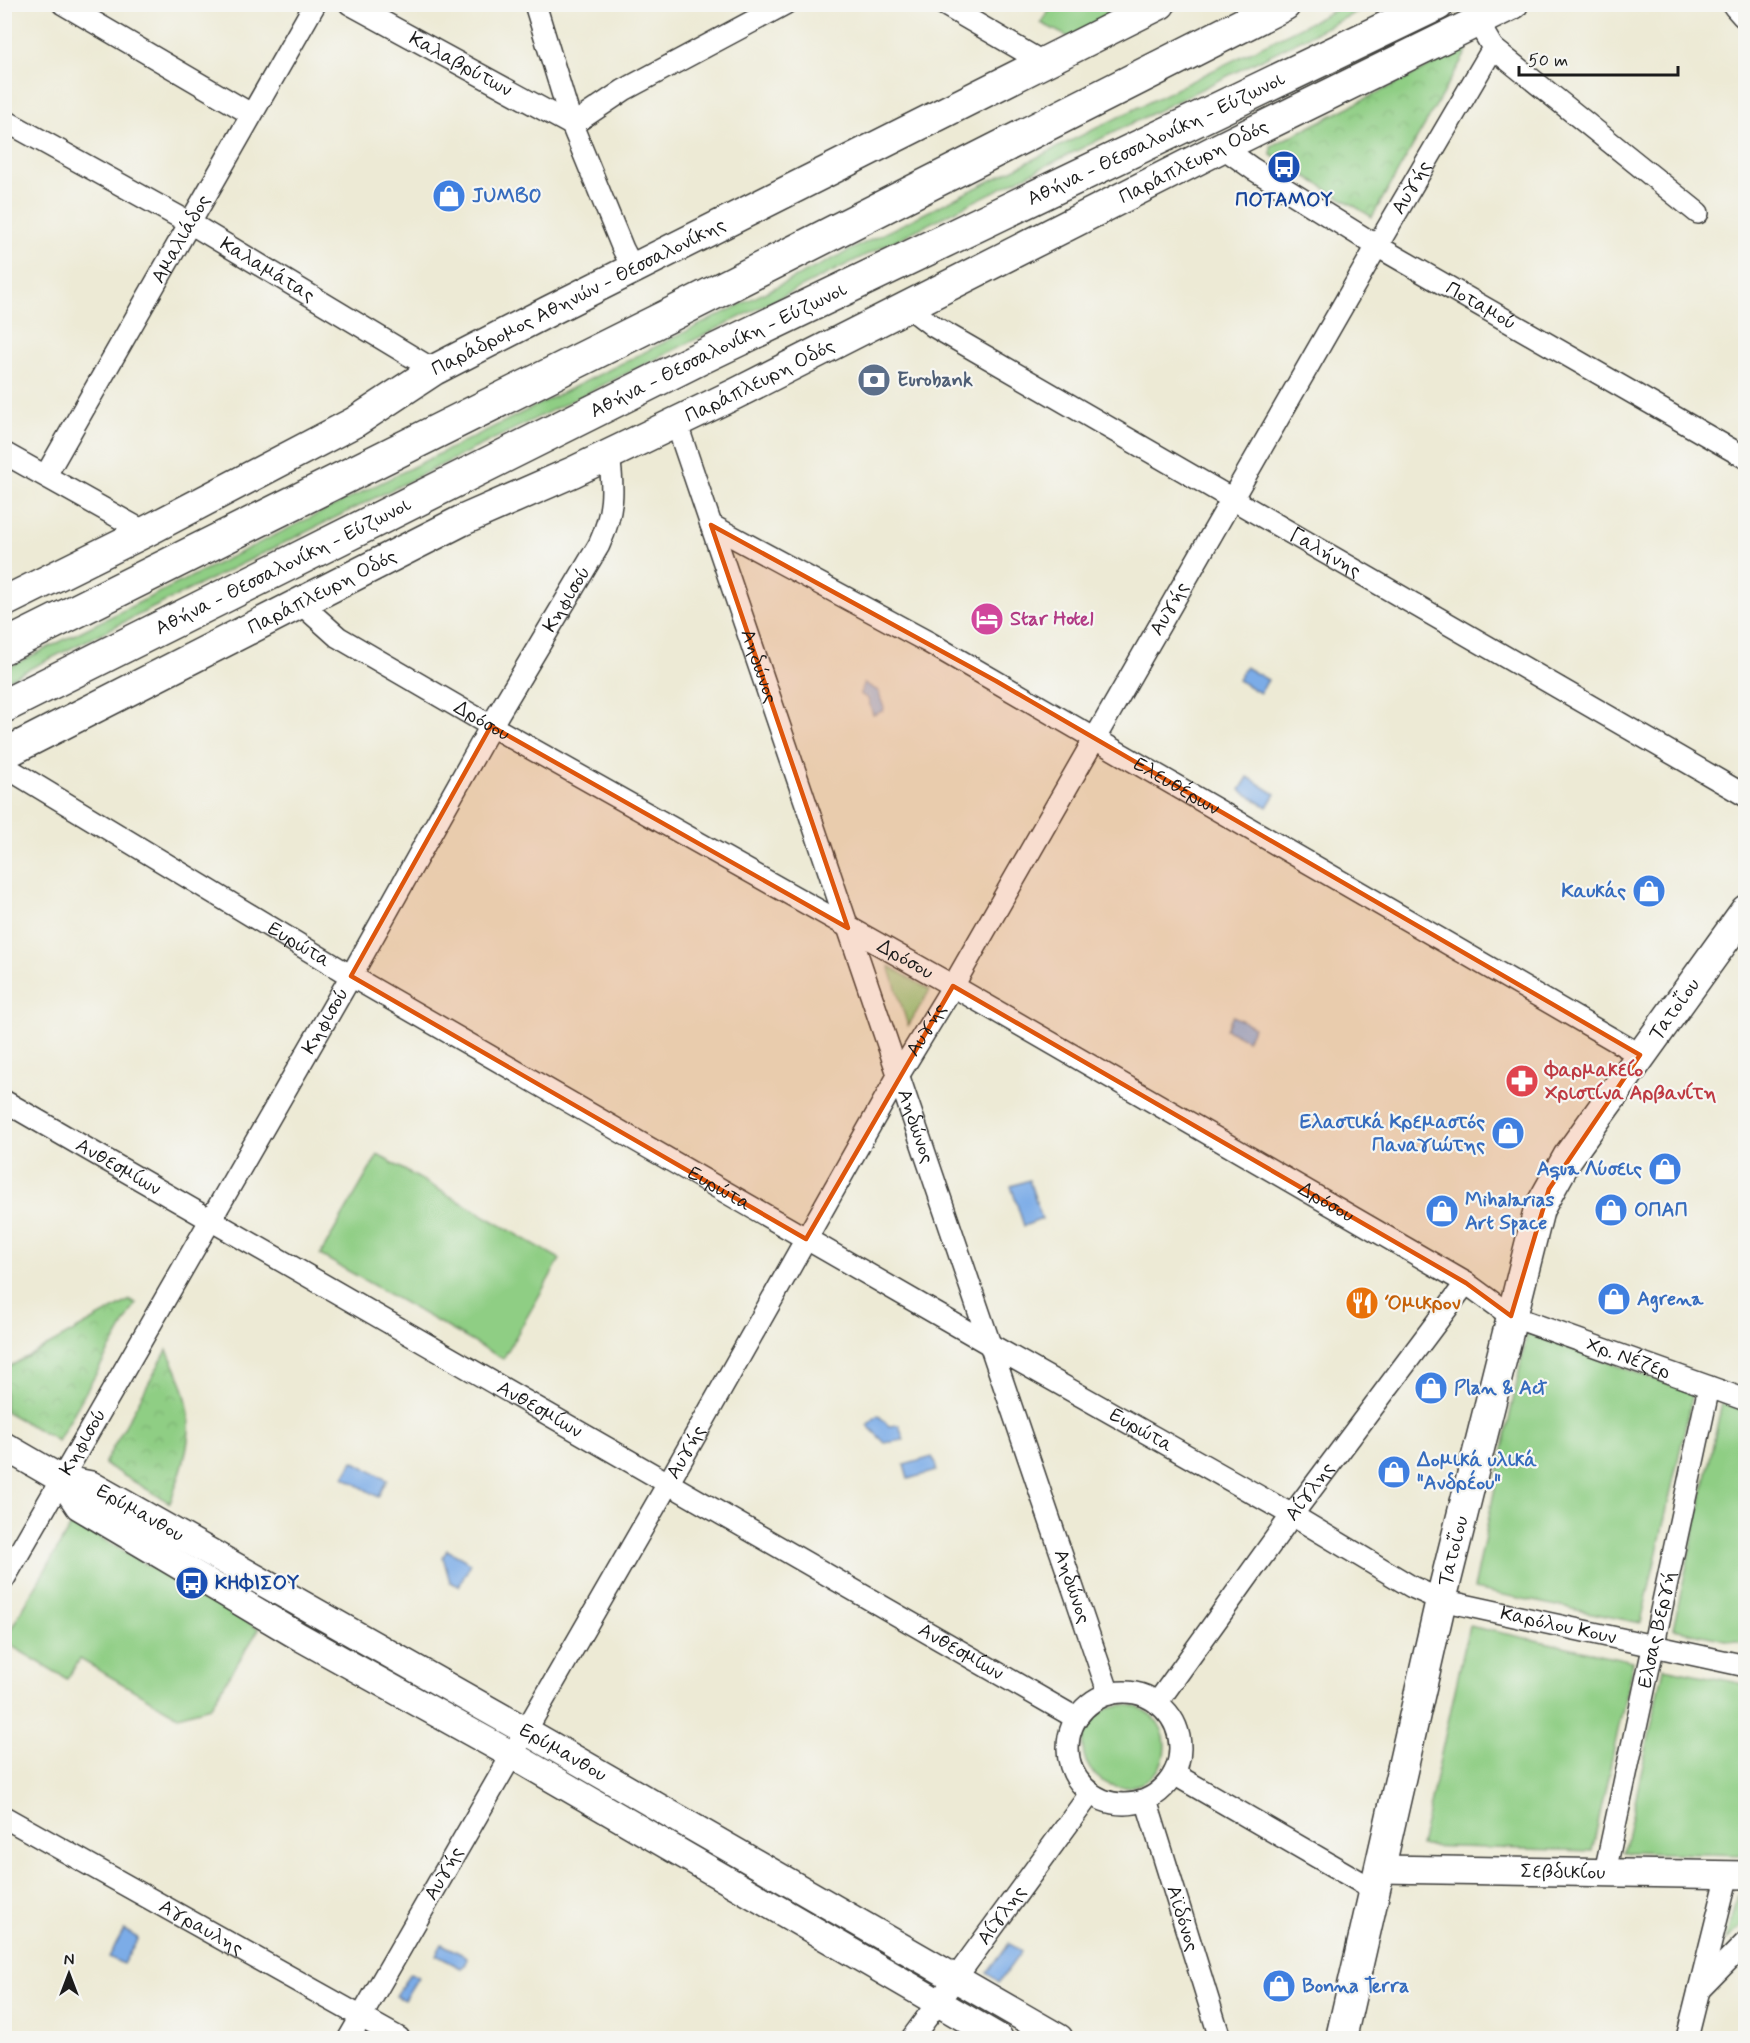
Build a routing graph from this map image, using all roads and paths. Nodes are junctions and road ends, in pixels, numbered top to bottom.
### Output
1 (63, 4) edge
2 (315, 4) edge
3 (350, 4) edge
4 (535, 4) edge
5 (785, 4) edge
6 (943, 4) edge
7 (1160, 4) edge
8 (1284, 4) edge
9 (1437, 4) edge
10 (1513, 4) edge
11 (1738, 4) edge
12 (1746, 13) edge
13 (1477, 21) junction
14 (1493, 48) junction
15 (1044, 63) junction
16 (251, 114) junction
17 (4, 120) edge
18 (572, 125) junction
19 (1222, 147) junction
20 (1698, 213) dead end
21 (190, 223) junction
22 (1377, 246) junction
23 (633, 268) junction
24 (907, 306) junction
25 (434, 370) junction
26 (676, 422) junction
27 (4, 453) edge
28 (609, 455) junction
29 (1746, 458) edge
30 (46, 475) junction
31 (1232, 499) junction
32 (711, 525) junction
33 (145, 532) junction
34 (299, 602) junction
35 (4, 603) edge
36 (4, 648) edge
37 (4, 706) edge
38 (491, 726) junction
39 (1095, 738) junction
40 (4, 754) edge
41 (4, 766) edge
42 (1746, 796) edge
43 (1746, 910) edge
44 (848, 928) junction
45 (351, 976) junction
46 (953, 986) junction
47 (1640, 1055) junction
48 (898, 1076) junction
49 (4, 1101) edge
50 (212, 1218) junction
51 (806, 1239) junction
52 (1466, 1283) junction
53 (1511, 1316) junction
54 (989, 1344) junction
55 (1709, 1387) junction
56 (1746, 1400) edge
57 (4, 1446) edge
58 (61, 1479) junction
59 (669, 1482) junction
60 (1292, 1515) junction
61 (4, 1578) edge
62 (1441, 1600) junction
63 (1653, 1647) junction
64 (1746, 1666) edge
65 (1108, 1694) junction
66 (1157, 1703) junction
67 (1076, 1718) junction
68 (526, 1731) junction
69 (512, 1755) junction
70 (1174, 1774) junction
71 (1090, 1794) junction
72 (1146, 1800) junction
73 (4, 1817) edge
74 (1605, 1872) junction
75 (1737, 1874) edge
76 (1378, 1880) junction
77 (1746, 1942) edge
78 (956, 1978) junction
79 (1698, 1991) junction
80 (938, 2003) junction
81 (362, 2017) junction
82 (350, 2038) edge
83 (399, 2038) edge
84 (912, 2038) edge
85 (999, 2038) edge
86 (1059, 2038) edge
87 (1220, 2038) edge
88 (1341, 2038) edge
89 (1687, 2038) edge

1 - 16 street
2 - 16 street, Αμαλιάδος
3 - 18 street, Καλαβρύτων
4 - 18 street
5 - 18 street
6 - 15 street
7 - 15 main road, Παράδρομος Αθηνών - Θεσσαλονίκης
8 - 36 highway
9 - 37 highway, Αθήνα - Θεσσαλονίκη - Εύζωνοι
10 - 13 main road, Παράπλευρη Οδός
11 - 12 main road
13 - 14 street
13 - 19 main road, Παράπλευρη Οδός
14 - 20 street
14 - 22 street, Αυγής
15 - 23 main road, Παράδρομος Αθηνών - Θεσσαλονίκης
16 - 21 street, Αμαλιάδος
17 - 21 street, Καλαμάτας
18 - 23 street
19 - 22 street, Ποταμού
19 - 24 main road, Παράπλευρη Οδός
21 - 25 street, Καλαμάτας
21 - 30 street, Αμαλιάδος
22 - 29 street, Ποταμού
22 - 31 street, Αυγής
23 - 25 main road, Παράδρομος Αθηνών - Θεσσαλονίκης
24 - 26 main road, Παράπλευρη Οδός
24 - 31 street, Γαλήνης
25 - 33 main road, Παράδρομος Αθηνών - Θεσσαλονίκης
26 - 28 main road, Παράπλευρη Οδός
26 - 32 street, Αηδώνος
27 - 30 street
28 - 34 main road, Παράπλευρη Οδός
28 - 38 street, Κηφισού
30 - 33 street
31 - 39 street, Αυγής
31 - 42 street, Γαλήνης
32 - 39 street, Ελευθέρων
32 - 44 street, Αηδώνος
33 - 35 main road, Παράδρομος Αθηνών - Θεσσαλονίκης
34 - 38 street, Δρόσου
34 - 40 main road, Παράπλευρη Οδός
38 - 44 street, Δρόσου
38 - 45 street, Κηφισού
39 - 46 street, Αυγής
39 - 47 street, Ελευθέρων
41 - 45 street, Ευρώτα
43 - 47 main road, Τατοΐου
44 - 46 street, Δρόσου
44 - 48 street, Αηδώνος
45 - 50 street, Κηφισού
45 - 51 street, Ευρώτα
46 - 48 street, Αυγής
46 - 52 street, Δρόσου
47 - 53 main road, Τατοΐου
48 - 51 street, Αυγής
48 - 54 street, Αηδώνος
49 - 50 street, Ανθεσμίων
50 - 58 street, Κηφισού
50 - 59 street, Ανθεσμίων
51 - 54 street, Ευρώτα
51 - 59 street, Αυγής
52 - 53 street, Δρόσου
52 - 60 street, Αίγλης
53 - 55 street, Χρ. Νέζερ
53 - 62 main road, Τατοΐου
54 - 60 street, Ευρώτα
54 - 65 street, Αηδώνος
55 - 56 street, Χρ. Νέζερ
55 - 63 street, Ελσας Βεργή
57 - 58 street, Ερύμανθου
58 - 61 street, Κηφισού
58 - 68 street, Ερύμανθου
58 - 69 street, Ερύμανθου
59 - 67 street, Ανθεσμίων
59 - 68 street, Αυγής
60 - 62 street, Ευρώτα
60 - 66 street, Αίγλης
62 - 63 street, Καρόλου Κουν
62 - 76 main road, Τατοΐου
63 - 64 street, Καρόλου Κουν
63 - 74 street, Ελσας Βεργή
65 - 66 street
65 - 67 street
66 - 70 street
67 - 71 street
68 - 69 street, Αυγής
68 - 78 street, Ερύμανθου
69 - 80 street, Ερύμανθου
69 - 81 street, Αυγής
70 - 72 street
70 - 76 street
71 - 72 street
71 - 78 street, Αίγλης
72 - 87 street, Αϊδόνος
73 - 81 street, Αγραυλης
74 - 75 street, Σεβδικίου
74 - 76 street, Σεβδικίου
75 - 79 street
76 - 88 main road, Τατοΐου
77 - 79 street
78 - 80 street, Αίγλης
78 - 86 street, Ερύμανθου
79 - 89 street
80 - 84 street, Αίγλης
80 - 85 street, Ερύμανθου
81 - 82 street, Αυγής
81 - 83 street, Αγραυλης

